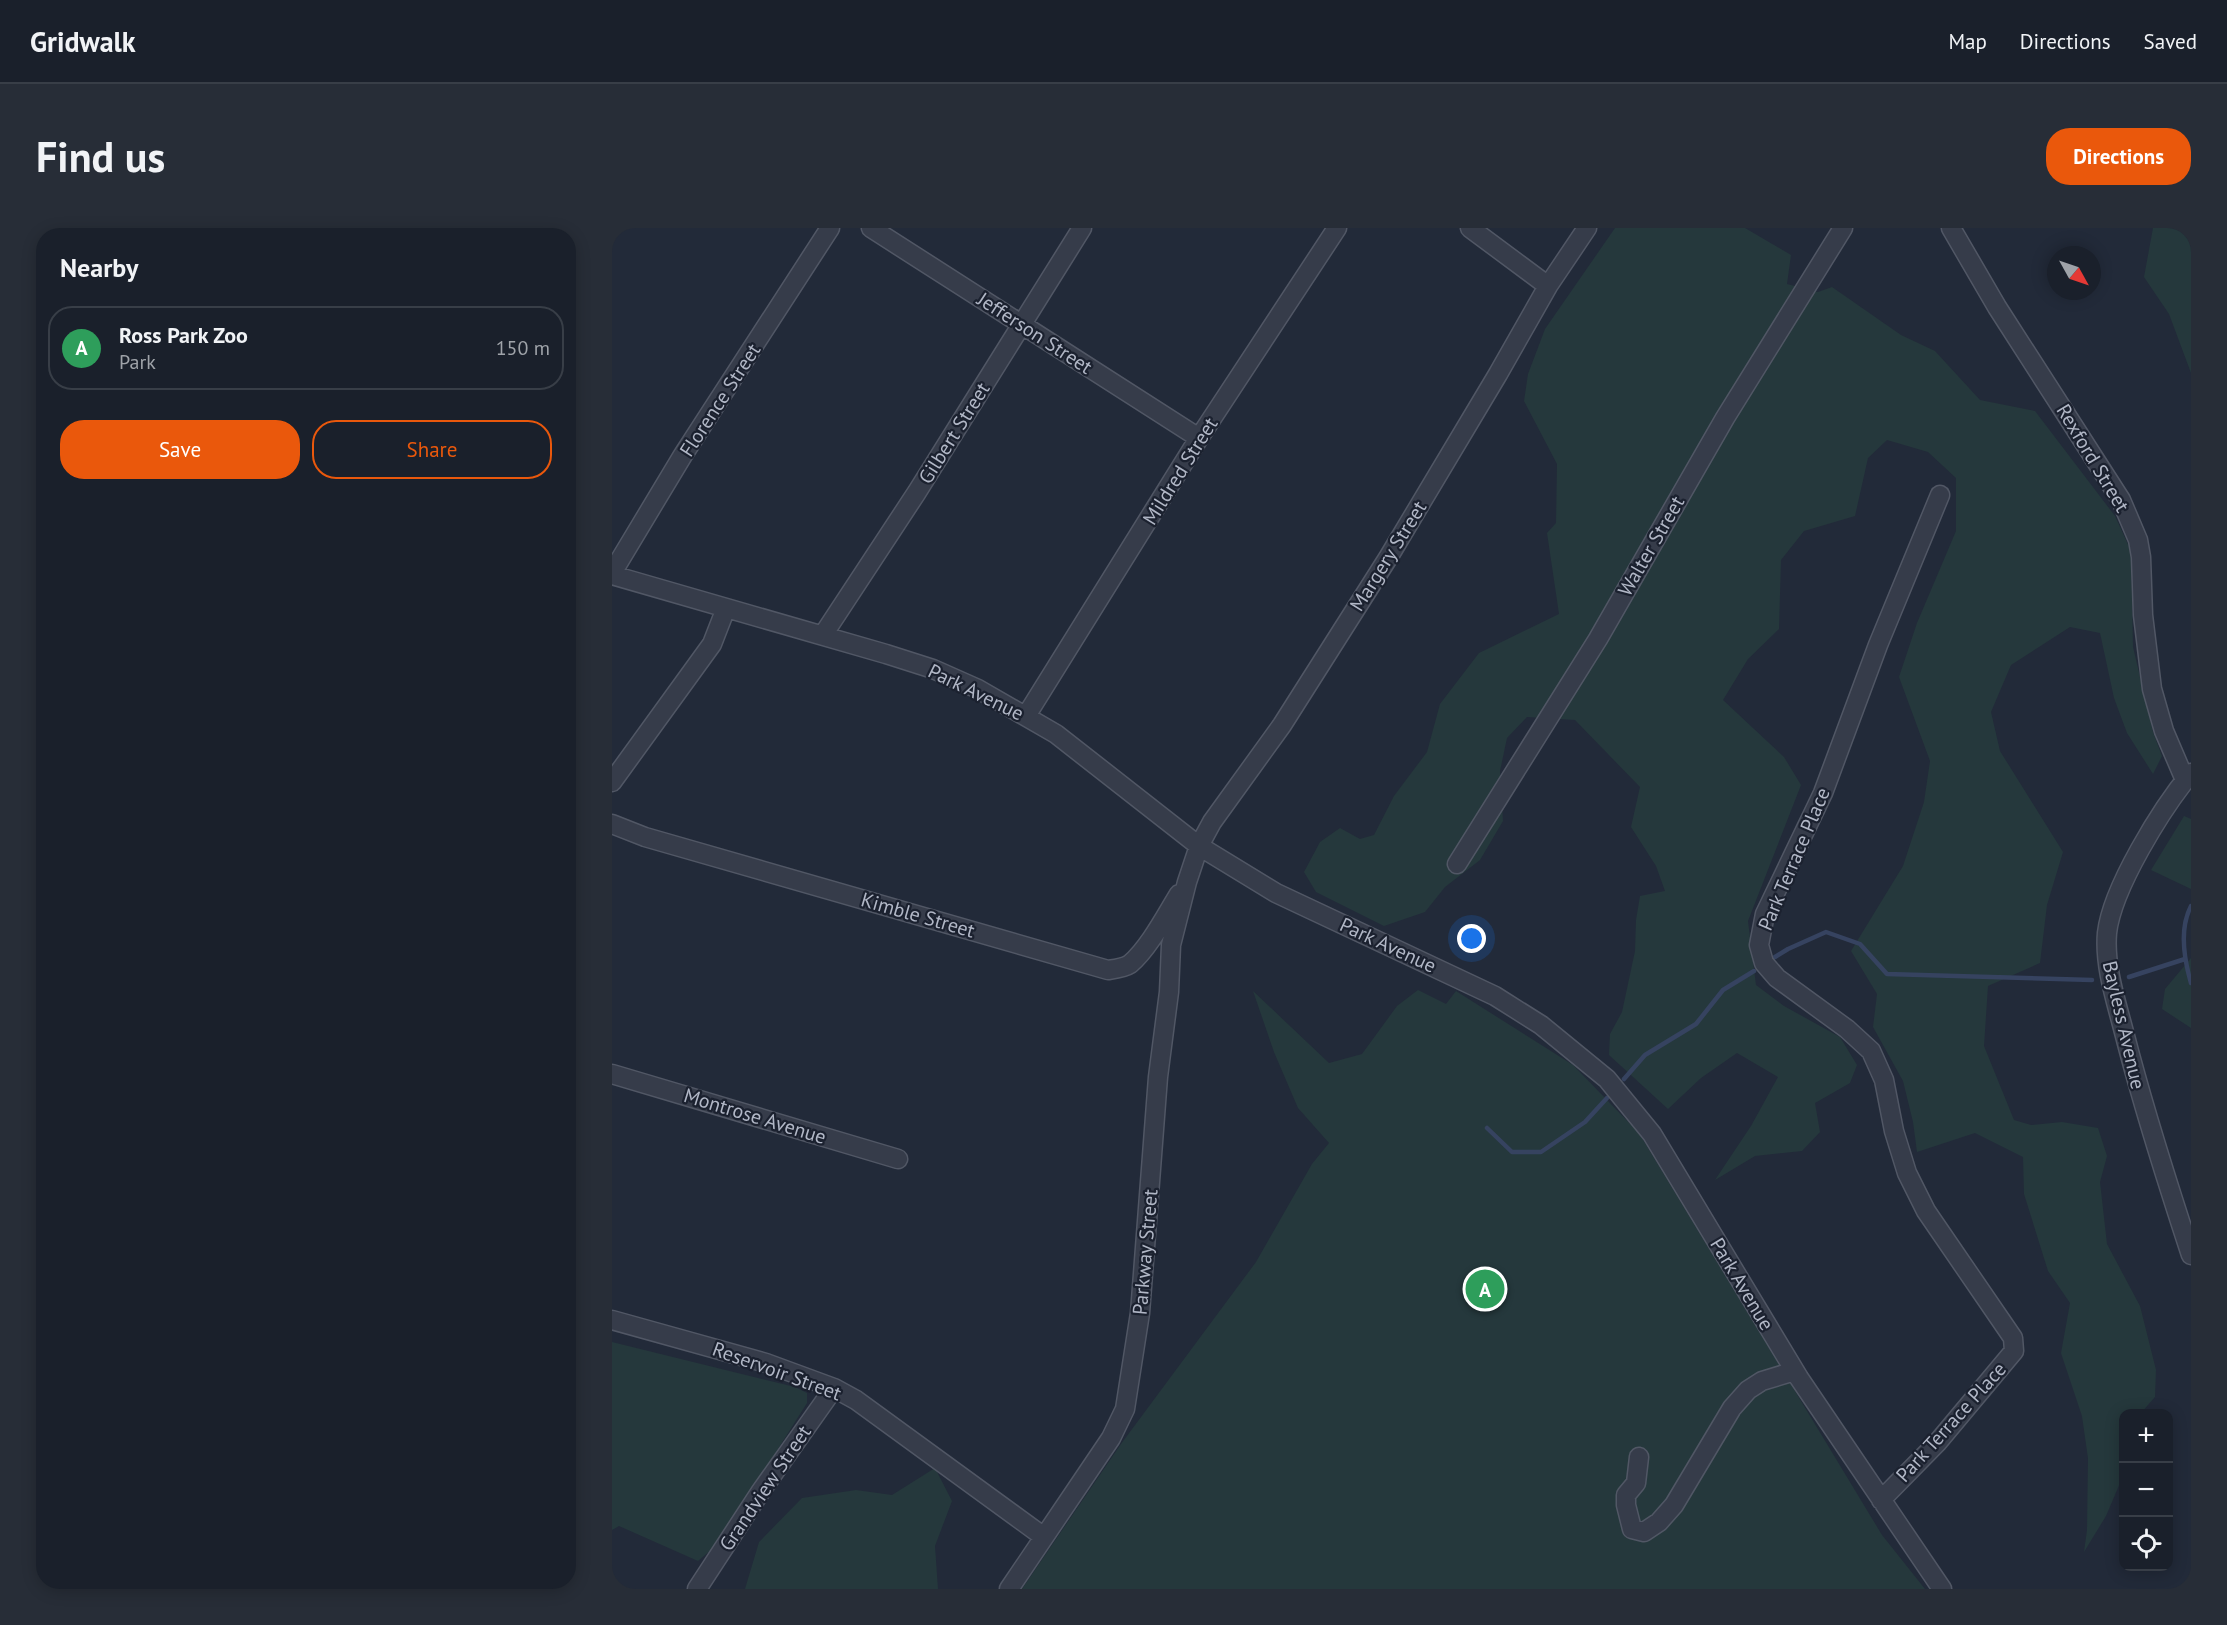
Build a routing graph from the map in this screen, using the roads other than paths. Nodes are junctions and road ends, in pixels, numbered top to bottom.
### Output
1 (831, 228) edge
2 (871, 228) edge
3 (1082, 228) edge
4 (1337, 228) edge
5 (1470, 228) edge
6 (1587, 228) edge
7 (1843, 228) edge
8 (1952, 228) edge
9 (1548, 286) junction
10 (1022, 324) junction
11 (1199, 438) junction
12 (1940, 495) dead end
13 (612, 574) edge
14 (726, 608) junction
15 (823, 635) junction
16 (1026, 716) junction
17 (2188, 777) edge
18 (612, 782) edge
19 (612, 824) edge
20 (1199, 846) junction
21 (1457, 864) dead end
22 (1187, 882) junction
23 (612, 1074) edge
24 (898, 1159) dead end
25 (2191, 1255) edge
26 (612, 1320) edge
27 (1794, 1371) junction
28 (834, 1388) junction
29 (1639, 1457) dead end
30 (1881, 1500) junction
31 (1044, 1537) junction
32 (697, 1589) edge
33 (1008, 1589) edge
34 (1942, 1589) edge

1 - 13 street, Florence Street
2 - 10 street, Jefferson Street
3 - 10 street, Gilbert Street
4 - 11 street, Mildred Street
5 - 9 street
6 - 9 street, Margery Street
7 - 21 street, Walter Street
8 - 17 street, Rexford Street
9 - 20 street, Margery Street
10 - 11 street, Jefferson Street
10 - 15 street, Gilbert Street
11 - 16 street, Mildred Street
12 - 30 street, Park Terrace Place
13 - 14 street, Park Avenue
14 - 15 street, Park Avenue
14 - 18 street
15 - 16 street, Park Avenue
16 - 20 street, Park Avenue
17 - 25 street, Bayless Avenue
19 - 22 street, Kimble Street
20 - 22 street, Margery Street
20 - 27 street, Park Avenue
22 - 31 street, Parkway Street
23 - 24 street, Montrose Avenue
26 - 28 street, Reservoir Street
27 - 29 street
27 - 30 street, Park Avenue
28 - 31 street, Reservoir Street
28 - 32 street, Grandview Street
30 - 34 street, Park Avenue
31 - 33 street, Parkway Street

